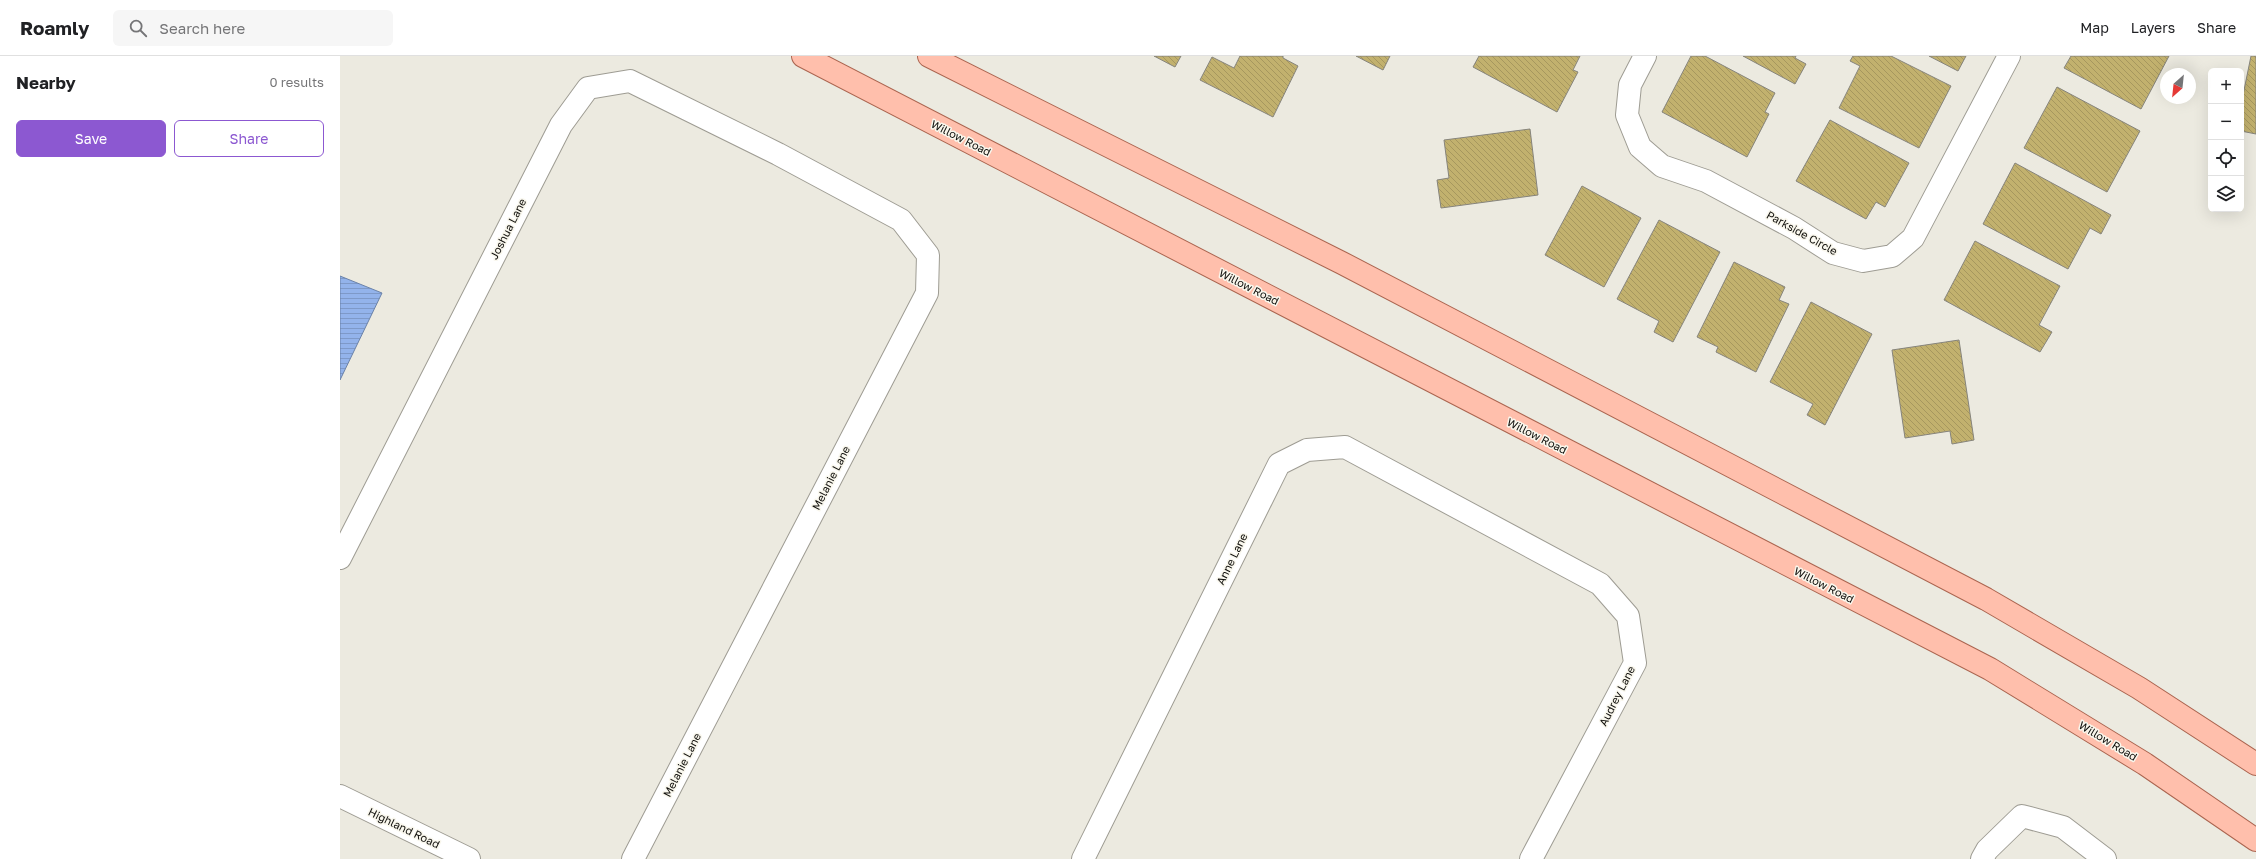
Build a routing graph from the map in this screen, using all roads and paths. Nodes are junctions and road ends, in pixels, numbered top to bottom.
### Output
1 (803, 56) edge
2 (929, 56) edge
3 (1645, 56) edge
4 (2009, 56) edge
5 (778, 154) joint
6 (1486, 523) joint
7 (340, 558) edge
8 (2256, 764) edge
9 (340, 796) edge
10 (2256, 840) edge
11 (469, 859) edge
12 (633, 859) edge
13 (1083, 859) edge
14 (1531, 859) edge
15 (1982, 859) edge
16 (2105, 859) edge

1 - 10 main road, Willow Road
2 - 8 main road
3 - 4 street, Parkside Circle
5 - 7 street, Joshua Lane
5 - 12 street, Melanie Lane
6 - 13 street, Anne Lane
6 - 14 street, Audrey Lane
9 - 11 street, Highland Road
15 - 16 street

